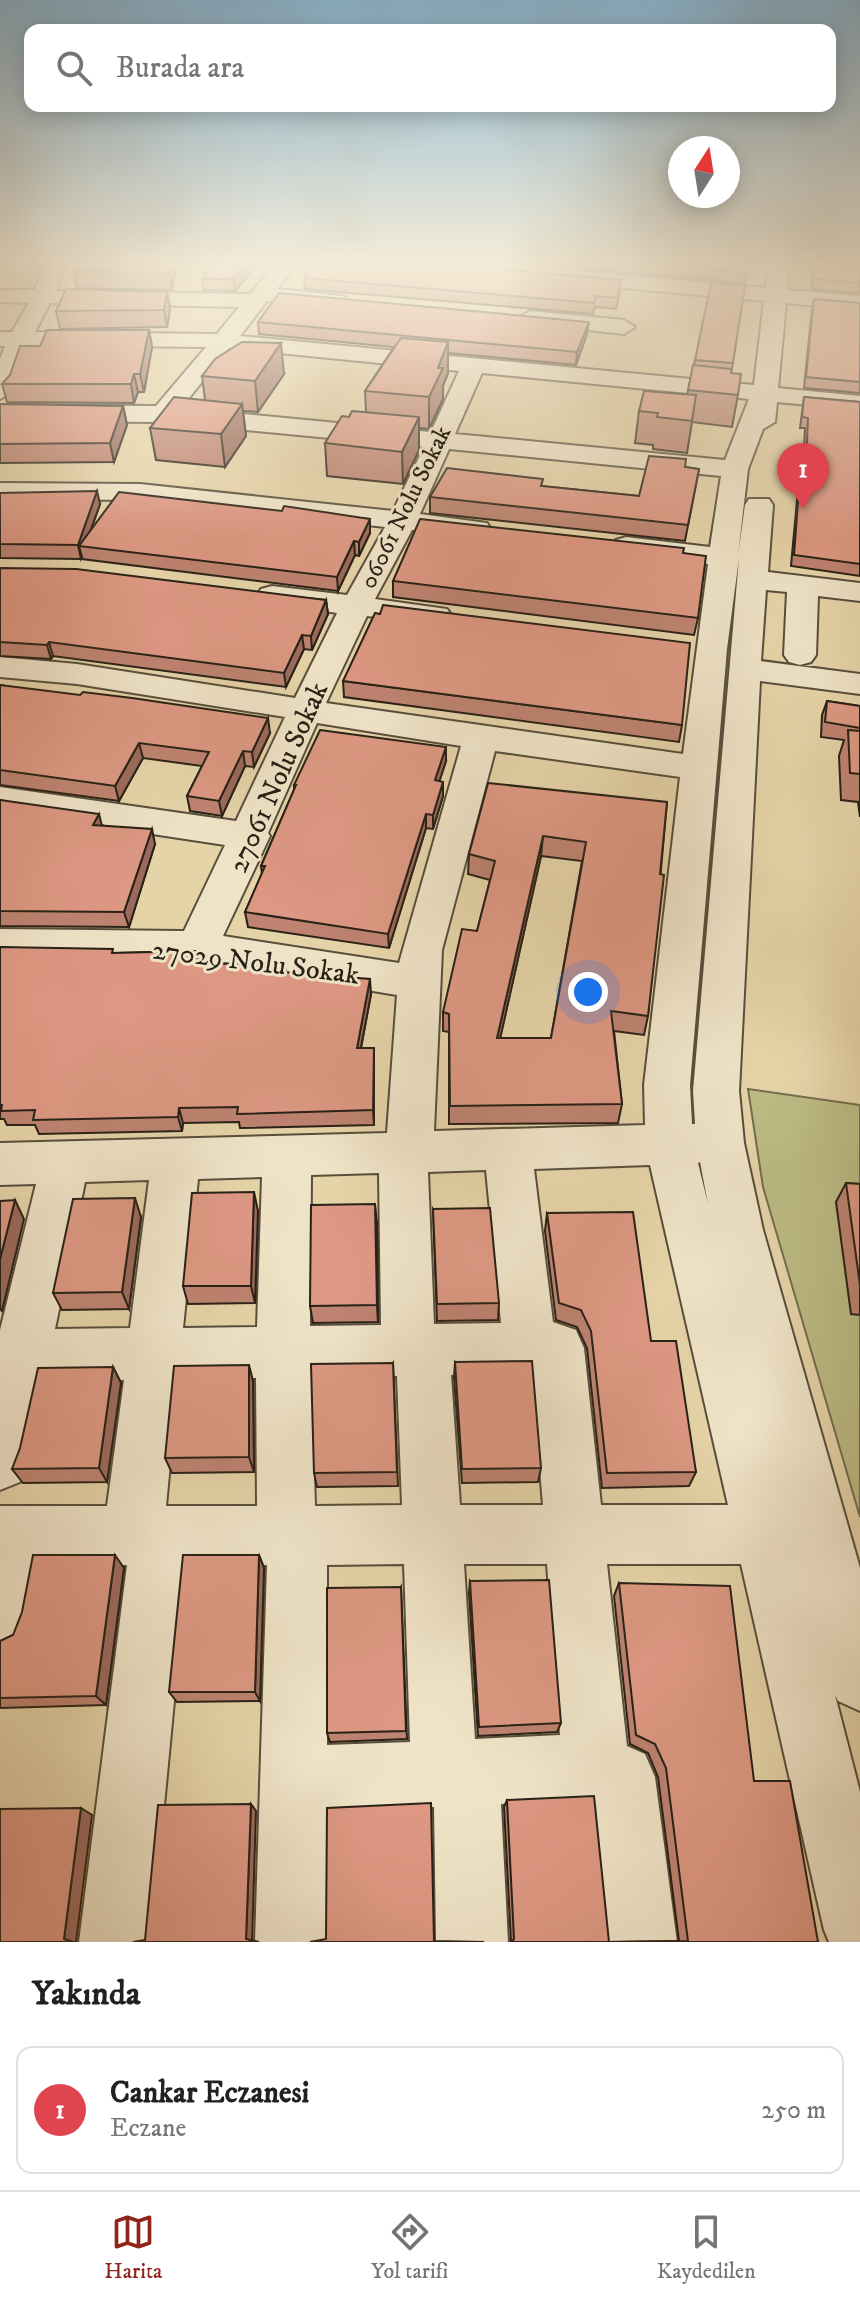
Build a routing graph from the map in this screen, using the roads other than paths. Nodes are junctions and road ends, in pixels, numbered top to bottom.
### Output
1 (7, 357) edge
2 (211, 357) edge
3 (387, 357) edge
4 (613, 357) edge
5 (768, 357) edge
6 (474, 365) junction
7 (605, 377) junction
8 (438, 379) edge
9 (183, 391) junction
10 (0, 392) edge
11 (763, 394) junction
12 (860, 403) edge
13 (0, 413) edge
14 (163, 414) junction
15 (448, 439) junction
16 (735, 469) junction
17 (462, 470) edge
18 (0, 491) edge
19 (403, 521) junction
20 (510, 533) edge
21 (602, 543) edge
22 (738, 568) junction
23 (803, 585) junction
24 (249, 592) edge
25 (860, 594) edge
26 (356, 606) junction
27 (464, 619) edge
28 (712, 654) junction
29 (800, 655) dead end
30 (0, 667) edge
31 (860, 684) edge
32 (307, 707) junction
33 (481, 738) junction
34 (700, 768) junction
35 (0, 799) edge
36 (251, 836) junction
37 (0, 944) edge
38 (197, 947) junction
39 (416, 982) junction
40 (720, 1143) junction
41 (669, 1144) junction
42 (508, 1149) junction
43 (406, 1152) junction
44 (287, 1155) junction
45 (176, 1159) junction
46 (65, 1162) junction
47 (0, 1164) edge
48 (530, 1349) junction
49 (416, 1350) junction
50 (283, 1352) junction
51 (154, 1353) junction
52 (12, 1355) edge
53 (0, 1462) edge
54 (761, 1534) junction
55 (293, 1535) junction
56 (434, 1535) junction
57 (572, 1535) junction
58 (9, 1536) edge
59 (146, 1536) junction
60 (0, 1623) edge
61 (860, 1679) edge
62 (596, 1767) junction
63 (455, 1773) junction
64 (293, 1780) junction
65 (860, 1930) edge
66 (115, 1942) edge
67 (291, 1942) edge
68 (472, 1942) edge
69 (641, 1942) edge

1 - 10 street
2 - 9 street
3 - 6 street
4 - 7 street
5 - 11 street
6 - 7 street
6 - 15 street, 06061 Nolu Sokak
7 - 11 street
8 - 9 street
9 - 14 street
11 - 12 street
11 - 16 street
11 - 22 street
13 - 14 street
14 - 15 street
15 - 16 street
15 - 17 street
15 - 19 street, 06061 Nolu Sokak
16 - 22 street
18 - 19 street
19 - 20 street
19 - 26 street, 06061 Nolu Sokak
21 - 22 street
22 - 23 street
22 - 28 street
23 - 25 street
23 - 29 street
24 - 26 street
26 - 27 street
26 - 32 street, 27061 Nolu Sokak
28 - 31 street
28 - 34 street
28 - 40 street
30 - 32 street
32 - 33 street
32 - 36 street, 27061 Nolu Sokak
33 - 34 street
33 - 39 street
34 - 41 street
35 - 36 street
36 - 38 street, 27061 Nolu Sokak
37 - 38 street, 27029 Nolu Sokak
38 - 39 street, 27029 Nolu Sokak
39 - 43 street
40 - 41 street
40 - 61 street
41 - 42 street
41 - 54 street
42 - 43 street
42 - 48 street
43 - 44 street
43 - 49 street
44 - 45 street
44 - 50 street
45 - 46 street
45 - 51 street
46 - 47 street
46 - 52 street
48 - 49 street
48 - 57 street
49 - 50 street
49 - 56 street
50 - 51 street
50 - 55 street
51 - 52 street
51 - 59 street
52 - 53 street
54 - 57 street
54 - 65 street
55 - 56 street
55 - 59 street
55 - 64 street
56 - 57 street
56 - 63 street
57 - 62 street
58 - 59 street
58 - 60 street
59 - 66 street
62 - 63 street
62 - 69 street
63 - 64 street
63 - 68 street
64 - 67 street

